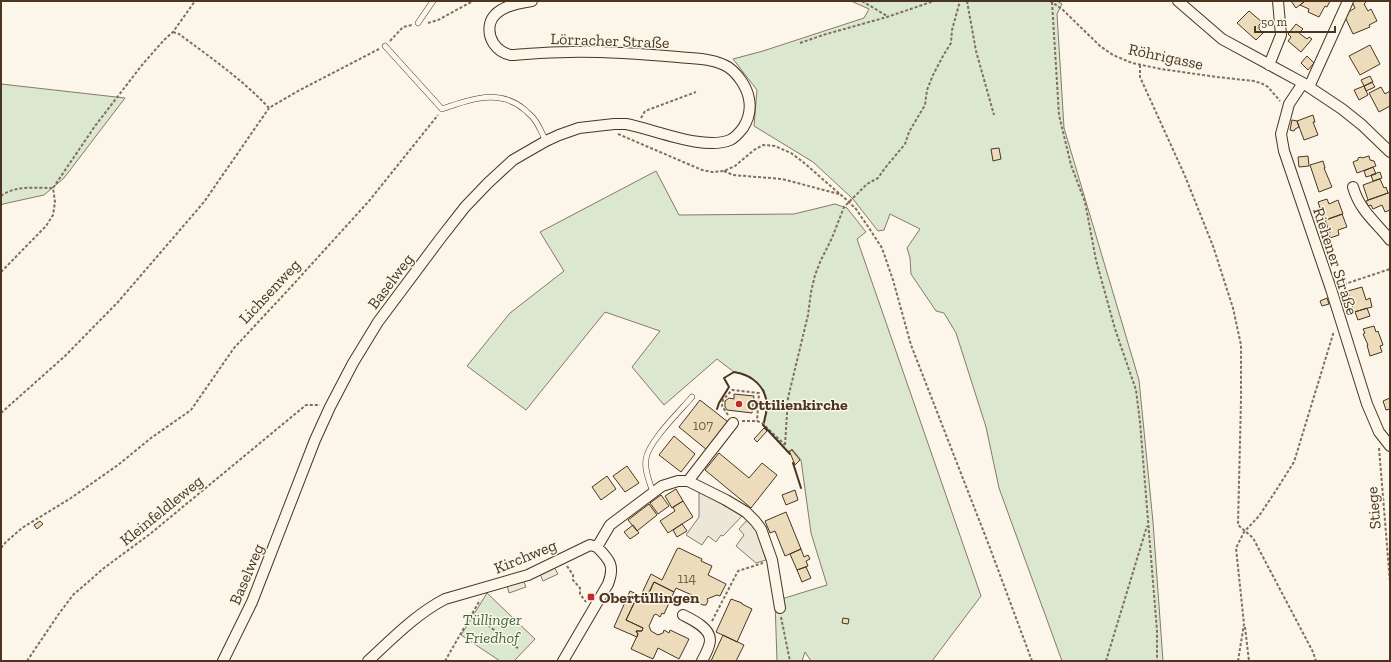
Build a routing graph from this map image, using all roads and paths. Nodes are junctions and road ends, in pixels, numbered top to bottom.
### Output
1 (195, 1) edge
2 (433, 1) edge
3 (473, 1) edge
4 (532, 1) edge
5 (862, 1) edge
6 (934, 1) edge
7 (960, 1) edge
8 (967, 1) edge
9 (1178, 1) edge
10 (1278, 1) edge
11 (1348, 1) edge
12 (1051, 2) edge
13 (887, 17) junction
14 (418, 23) junction
15 (173, 32) junction
16 (800, 43) dead end
17 (385, 46) junction
18 (1140, 65) junction
19 (1269, 65) junction
20 (1306, 85) junction
21 (696, 92) dead end
22 (1289, 104) junction
23 (269, 108) junction
24 (442, 109) junction
25 (994, 115) dead end
26 (614, 124) junction
27 (638, 126) junction
28 (741, 130) joint
29 (546, 141) junction
30 (1390, 152) edge
31 (724, 171) junction
32 (1353, 187) dead end
33 (53, 188) junction
34 (840, 194) junction
35 (1, 196) edge
36 (849, 202) junction
37 (1390, 240) edge
38 (1390, 269) edge
39 (1, 272) edge
40 (1331, 289) junction
41 (1339, 315) junction
42 (692, 397) dead end
43 (330, 407) junction
44 (1, 414) edge
45 (727, 414) dead end
46 (757, 421) junction
47 (733, 423) joint
48 (1379, 432) junction
49 (1390, 446) edge
50 (688, 481) junction
51 (653, 493) junction
52 (1148, 524) junction
53 (1244, 532) junction
54 (598, 547) junction
55 (1, 548) edge
56 (772, 560) junction
57 (568, 568) dead end
58 (1390, 582) edge
59 (488, 586) junction
60 (780, 608) joint
61 (592, 610) junction
62 (472, 612) junction
63 (683, 615) dead end
64 (1244, 624) junction
65 (707, 631) junction
66 (519, 649) dead end
67 (27, 661) edge
68 (223, 661) edge
69 (368, 661) edge
70 (445, 661) edge
71 (563, 661) edge
72 (702, 661) edge
73 (790, 661) edge
74 (1032, 661) edge
75 (1106, 661) edge
76 (1157, 661) edge
77 (1238, 661) edge
78 (1249, 661) edge
79 (1316, 661) edge

1 - 15 path
2 - 14 lane
3 - 14 path
4 - 28 street, Lörracher Straße
5 - 13 path
6 - 13 path
7 - 36 path
8 - 25 path
9 - 19 street
10 - 19 street
11 - 20 street, Riehener Straße
12 - 18 path, Röhrigasse
12 - 52 path
13 - 16 path
14 - 17 path
15 - 23 path
15 - 33 path
17 - 23 path
17 - 24 lane
18 - 22 path, Röhrigasse
18 - 53 path
19 - 20 street
20 - 22 street, Riehener Straße
20 - 30 street
21 - 27 path
22 - 40 street, Riehener Straße
23 - 44 path
24 - 29 lane
24 - 55 path, Lichsenweg
26 - 27 street, Baselweg
26 - 29 street, Baselweg
26 - 31 path
27 - 28 street, Baselweg
29 - 43 street, Baselweg
31 - 34 path
31 - 34 path
32 - 37 street
33 - 35 path
33 - 39 path
34 - 36 path
36 - 46 path
36 - 74 path
38 - 40 path
40 - 41 street, Riehener Straße
41 - 48 street, Riehener Straße
41 - 53 path
42 - 51 lane
43 - 67 path, Kleinfeldleweg
43 - 68 street, Baselweg
45 - 46 path
46 - 47 path
47 - 50 street
48 - 49 street, Riehener Straße
48 - 58 path, Stiege
50 - 51 street
50 - 56 street
51 - 54 street
52 - 75 path
52 - 76 path
53 - 64 path
53 - 79 path
54 - 59 street, Kirchweg
54 - 61 street
56 - 60 street
56 - 65 path
57 - 61 path
59 - 62 path
59 - 69 street, Kirchweg
60 - 73 path
61 - 71 street
62 - 66 path
62 - 70 path
63 - 65 street
64 - 77 path
64 - 78 path
65 - 72 street

